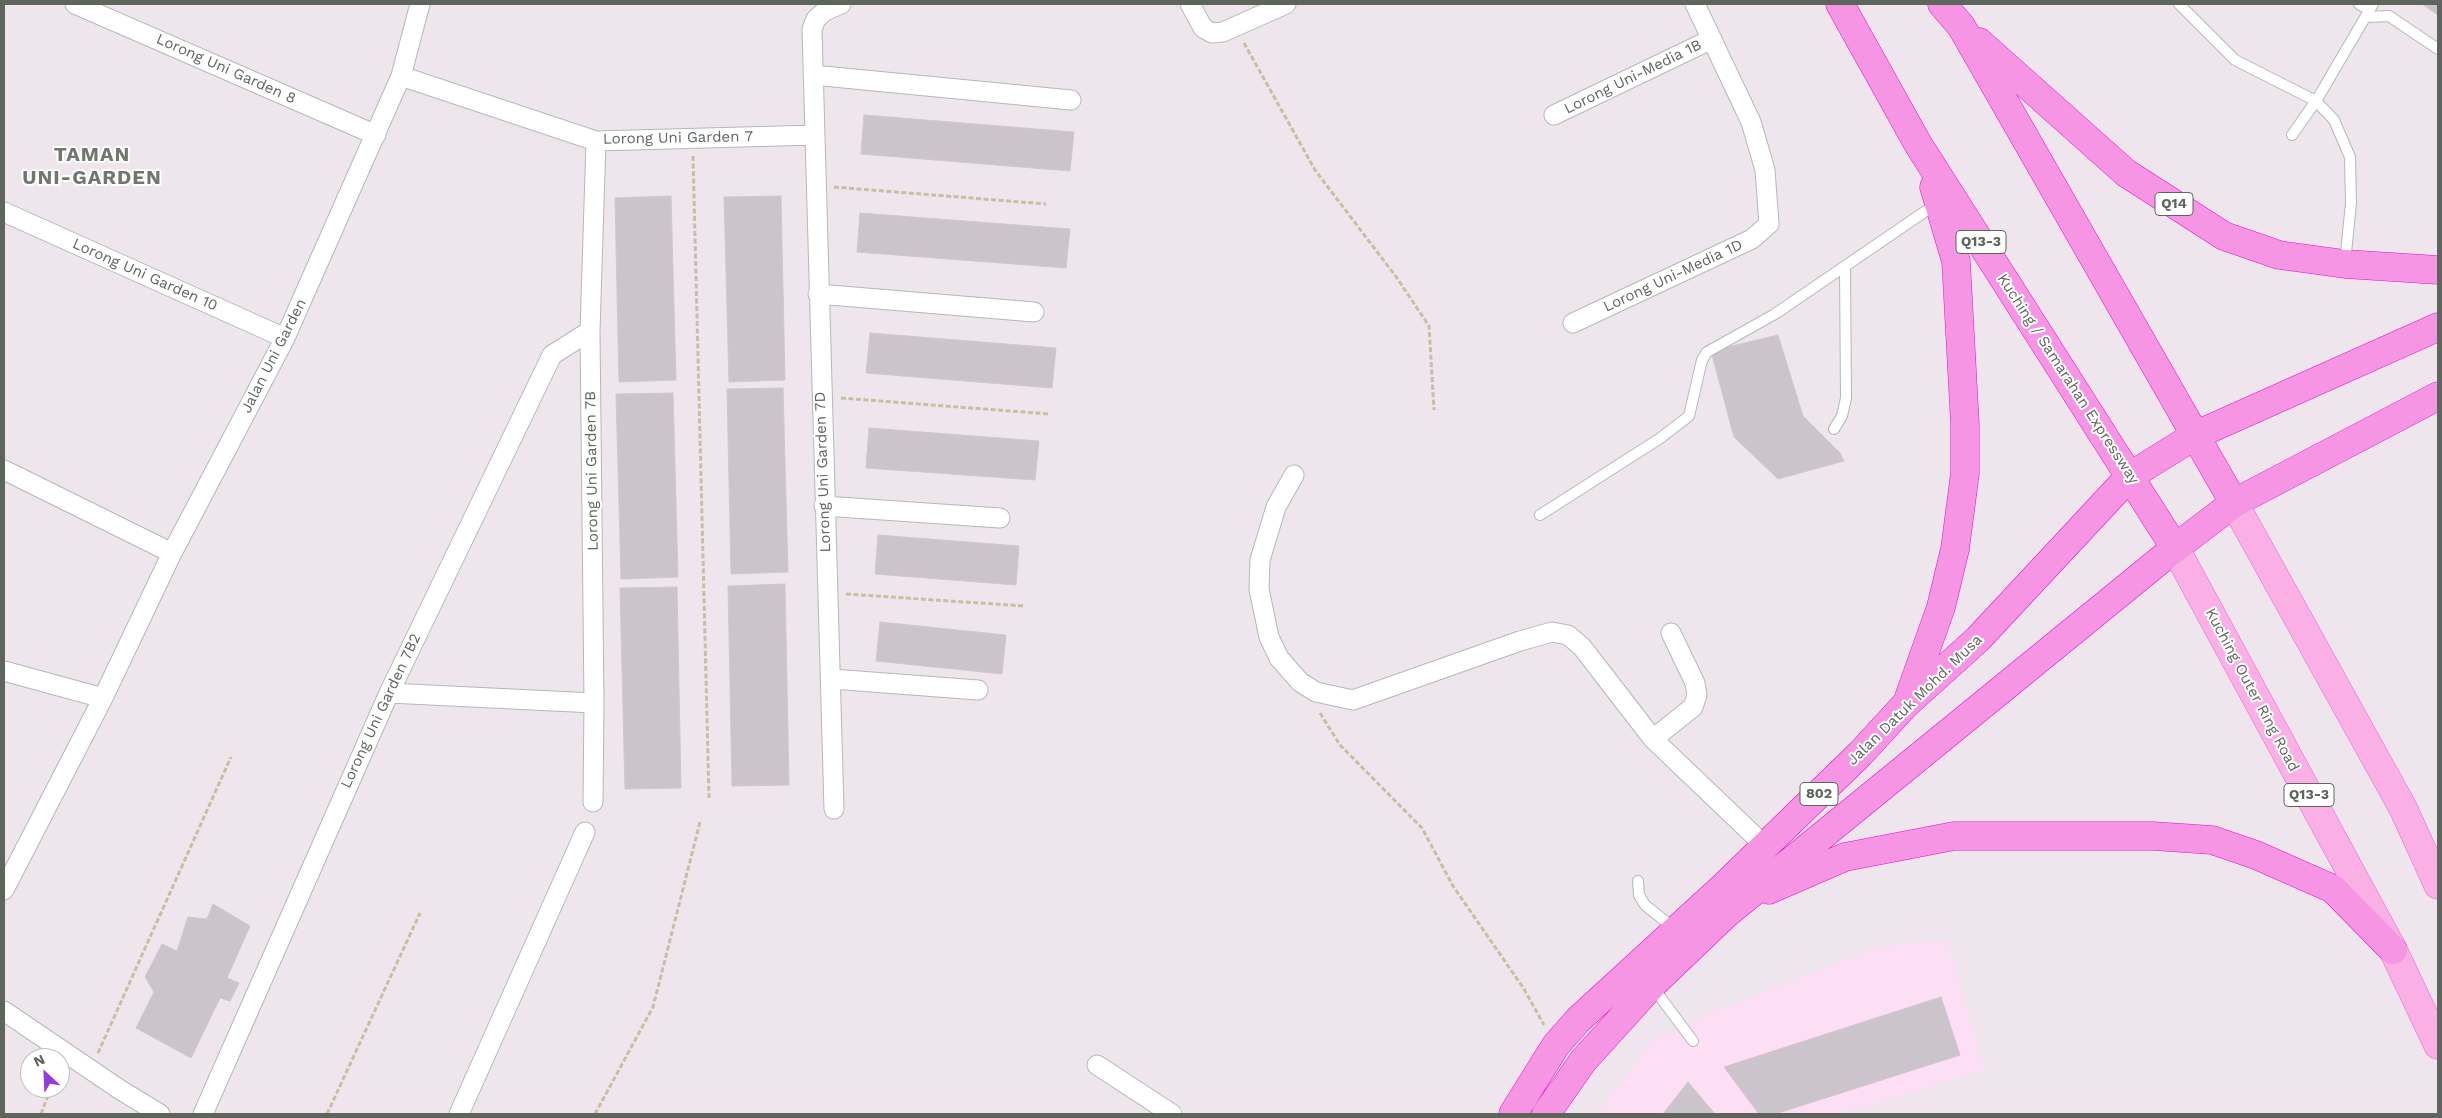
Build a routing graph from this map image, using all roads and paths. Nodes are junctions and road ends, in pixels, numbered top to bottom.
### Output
1 (75, 4) edge
2 (420, 4) edge
3 (1190, 4) edge
4 (1286, 4) edge
5 (1695, 4) edge
6 (1840, 4) edge
7 (1942, 4) edge
8 (2179, 4) edge
9 (2359, 4) edge
10 (833, 8) edge
11 (1260, 9) edge
12 (2369, 10) edge
13 (1961, 26) junction
14 (1236, 27) junction
15 (1712, 39) junction
16 (2438, 49) edge
17 (813, 75) junction
18 (401, 76) junction
19 (1071, 100) dead end
20 (2316, 101) junction
21 (1554, 115) dead end
22 (376, 135) junction
23 (815, 135) junction
24 (2292, 135) dead end
25 (692, 138) junction
26 (596, 141) junction
27 (1918, 144) junction
28 (816, 186) junction
29 (1940, 202) junction
30 (1046, 204) dead end
31 (4, 212) edge
32 (2345, 264) junction
33 (1845, 267) junction
34 (2438, 270) edge
35 (818, 294) junction
36 (1034, 312) dead end
37 (1573, 323) dead end
38 (2438, 327) edge
39 (590, 331) junction
40 (285, 338) junction
41 (821, 396) junction
42 (2438, 396) edge
43 (1434, 410) dead end
44 (1049, 414) dead end
45 (1834, 429) dead end
46 (2196, 434) junction
47 (4, 470) edge
48 (1294, 476) dead end
49 (2130, 476) junction
50 (2234, 503) junction
51 (824, 506) junction
52 (1540, 515) dead end
53 (1000, 518) dead end
54 (2175, 548) junction
55 (172, 553) junction
56 (828, 592) junction
57 (1024, 606) dead end
58 (1671, 634) dead end
59 (4, 671) edge
60 (832, 679) junction
61 (1300, 682) junction
62 (978, 690) dead end
63 (389, 693) junction
64 (103, 698) junction
65 (594, 703) junction
66 (1906, 704) junction
67 (1653, 740) junction
68 (231, 757) dead end
69 (709, 798) dead end
70 (593, 802) dead end
71 (834, 809) dead end
72 (700, 822) dead end
73 (585, 832) dead end
74 (1764, 846) junction
75 (1638, 881) dead end
76 (2438, 885) edge
77 (4, 890) edge
78 (1736, 905) junction
79 (420, 913) dead end
80 (1675, 930) junction
81 (2393, 950) junction
82 (1651, 986) junction
83 (4, 1011) edge
84 (1693, 1041) dead end
85 (1556, 1045) junction
86 (2438, 1045) edge
87 (1097, 1065) dead end
88 (90, 1070) junction
89 (47, 1098) edge
90 (41, 1114) edge
91 (159, 1114) edge
92 (204, 1114) edge
93 (327, 1114) edge
94 (459, 1114) edge
95 (595, 1114) edge
96 (1172, 1114) edge
97 (1513, 1114) edge
98 (1546, 1114) edge

1 - 22 street, Lorong Uni Garden 8
2 - 18 street, Jalan Uni Garden
3 - 14 street
4 - 11 street
5 - 15 street
6 - 27 highway, Kuching / Samarahan Expressway / Q13-3
7 - 13 highway
8 - 20 lane
9 - 12 lane
10 - 17 street, Lorong Uni Garden 7D
11 - 14 street
12 - 16 lane
12 - 20 lane
13 - 32 highway, Q14
13 - 46 highway
14 - 43 path
15 - 21 street, Lorong Uni-Media 1B
15 - 37 street, Lorong Uni-Media 1D
17 - 19 street
17 - 23 street, Lorong Uni Garden 7D
18 - 22 street, Jalan Uni Garden
18 - 26 street, Lorong Uni Garden 7
20 - 24 lane
20 - 32 lane
22 - 40 street, Jalan Uni Garden
23 - 25 street, Lorong Uni Garden 7
23 - 28 street, Lorong Uni Garden 7D
25 - 26 street, Lorong Uni Garden 7
25 - 69 path
26 - 39 street, Lorong Uni Garden 7B
27 - 29 highway
27 - 49 highway, Kuching / Samarahan Expressway / Q13-3
28 - 30 path
28 - 35 street, Lorong Uni Garden 7D
29 - 33 lane
29 - 66 highway
31 - 40 street, Lorong Uni Garden 10
32 - 34 highway, Q14
33 - 45 lane
33 - 52 lane
35 - 36 street
35 - 41 street, Lorong Uni Garden 7D
38 - 46 highway, Jalan Datuk Mohd. Musa
39 - 63 street, Lorong Uni Garden 7B2
39 - 65 street, Lorong Uni Garden 7B
40 - 55 street, Jalan Uni Garden
41 - 44 path
41 - 51 street, Lorong Uni Garden 7D
42 - 50 highway
46 - 49 highway, Jalan Datuk Mohd. Musa
46 - 50 highway
47 - 55 street
48 - 61 street
49 - 54 highway, Kuching / Samarahan Expressway / Q13-3
49 - 66 highway, Jalan Datuk Mohd. Musa / 802
50 - 54 highway
50 - 76 main road
51 - 53 street
51 - 56 street, Lorong Uni Garden 7D
54 - 78 highway, 802
54 - 81 main road, Kuching Outer Ring Road / Q13-3
55 - 64 street, Jalan Uni Garden
56 - 57 path
56 - 60 street, Lorong Uni Garden 7D
58 - 67 street
59 - 64 street
60 - 62 street
60 - 71 street, Lorong Uni Garden 7D
61 - 67 street
61 - 85 path
63 - 65 street
63 - 92 street, Lorong Uni Garden 7B2
64 - 77 street, Jalan Uni Garden
65 - 70 street, Lorong Uni Garden 7B
66 - 74 highway, Jalan Datuk Mohd. Musa / 802
67 - 74 street
68 - 88 path
72 - 95 path
73 - 94 street
74 - 80 highway, Jalan Datuk Mohd. Musa / 802
75 - 80 lane
78 - 81 highway
78 - 82 highway, 802
79 - 93 path
80 - 85 highway, Jalan Datuk Mohd. Musa / 802
81 - 86 main road, Kuching Outer Ring Road / Q13-3
82 - 84 lane
82 - 98 highway, 802
83 - 88 street
85 - 97 highway, Jalan Datuk Mohd. Musa / 802
87 - 96 street
88 - 91 street
89 - 90 path

